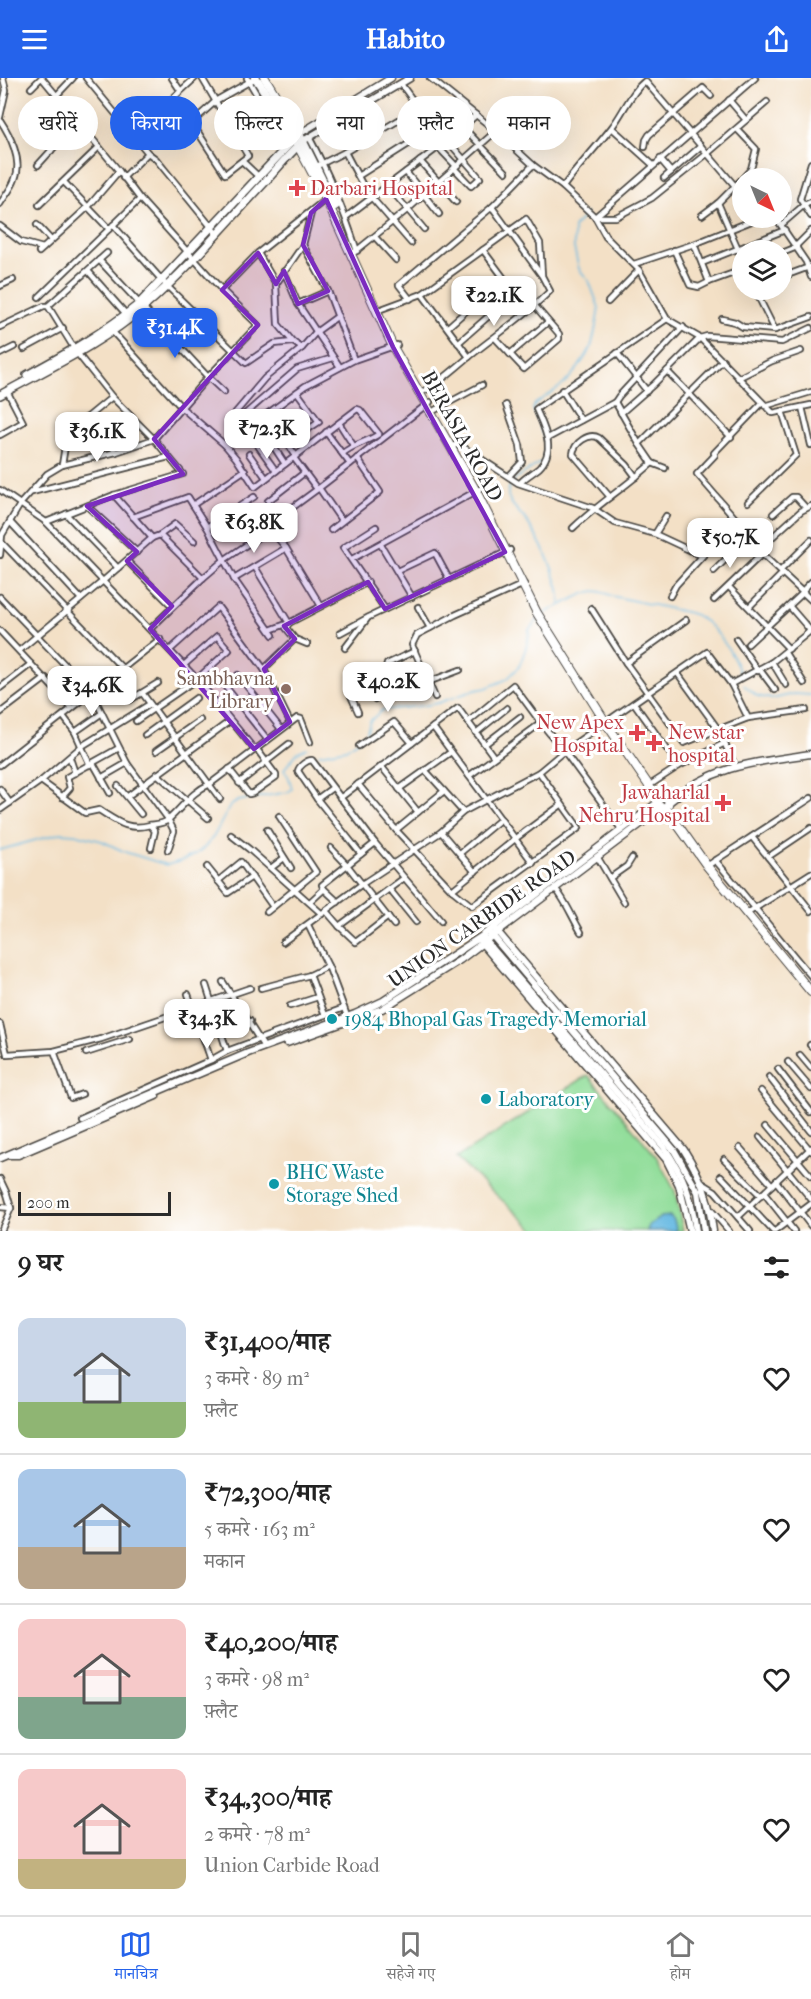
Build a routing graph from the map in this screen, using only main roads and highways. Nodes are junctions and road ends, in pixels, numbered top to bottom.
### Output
1 (265, 78) edge
2 (252, 79) edge
3 (266, 96) edge
4 (275, 96) edge
5 (304, 145) edge
6 (283, 150) edge
7 (292, 150) edge
8 (244, 200) junction
9 (215, 231) junction
10 (165, 283) junction
11 (141, 306) junction
12 (110, 328) junction
13 (395, 346) junction
14 (2, 392) edge
15 (428, 404) junction
16 (478, 490) junction
17 (607, 722) junction
18 (662, 802) junction
19 (811, 992) edge

1 - 4 main road, BERASIA ROAD
2 - 3 main road, BERASIA ROAD
5 - 13 main road, BERASIA ROAD
6 - 8 main road
7 - 8 main road
8 - 9 main road
9 - 10 main road
9 - 10 main road
10 - 11 main road
11 - 12 main road
11 - 12 main road
12 - 14 main road
13 - 15 main road, BERASIA ROAD
13 - 15 main road, BERASIA ROAD
15 - 16 main road, BERASIA ROAD
15 - 16 main road, BERASIA ROAD
16 - 17 main road, BERASIA ROAD
17 - 18 main road, BERASIA ROAD
17 - 18 main road, BERASIA ROAD
18 - 19 main road, BERASIA ROAD

